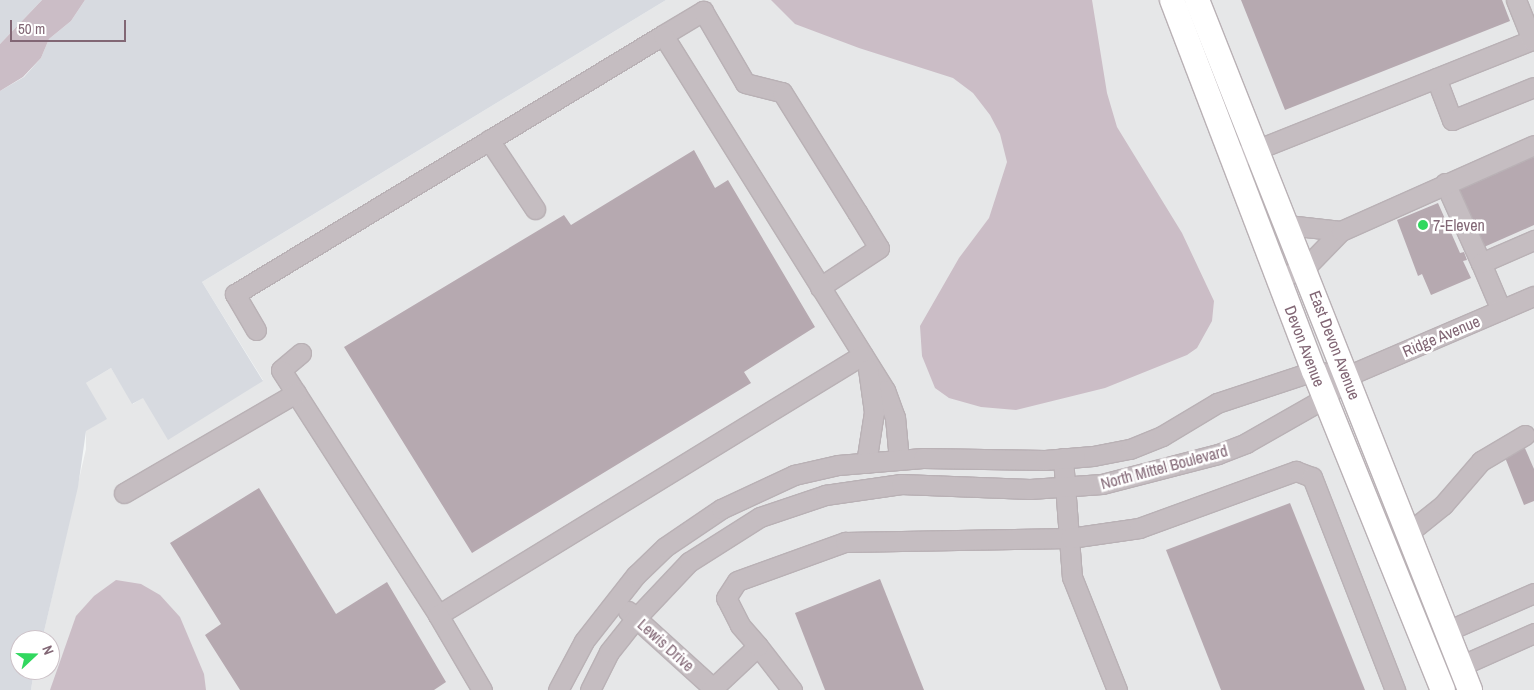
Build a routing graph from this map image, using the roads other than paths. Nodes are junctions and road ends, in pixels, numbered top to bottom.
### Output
1 (1172, 0) edge
2 (1198, 0) edge
3 (1516, 0) edge
4 (663, 34) junction
5 (1533, 43) edge
6 (1436, 78) junction
7 (1534, 87) edge
8 (489, 140) junction
9 (1534, 144) edge
10 (1256, 148) junction
11 (1233, 159) junction
12 (1445, 183) junction
13 (535, 209) dead end
14 (1287, 225) junction
15 (1341, 231) junction
16 (1534, 240) edge
17 (1481, 263) junction
18 (1305, 268) junction
19 (1280, 278) junction
20 (820, 287) junction
21 (1534, 296) edge
22 (1501, 310) junction
23 (256, 330) dead end
24 (301, 353) dead end
25 (865, 359) junction
26 (1314, 371) junction
27 (1347, 376) junction
28 (296, 393) junction
29 (1325, 398) junction
30 (1524, 435) dead end
31 (1063, 458) junction
32 (899, 460) junction
33 (866, 462) junction
34 (1067, 488) junction
35 (124, 493) dead end
36 (1408, 532) junction
37 (1070, 538) junction
38 (1534, 593) edge
39 (615, 600) junction
40 (438, 615) junction
41 (636, 618) junction
42 (1447, 631) junction
43 (1534, 633) edge
44 (758, 646) junction
45 (1460, 666) junction
46 (713, 689) edge
47 (482, 690) edge
48 (558, 690) edge
49 (590, 690) edge
50 (792, 690) edge
51 (1118, 690) edge
52 (1395, 690) edge
53 (1443, 690) edge
54 (1470, 690) edge

1 - 11 main road, Devon Avenue
2 - 10 main road, East Devon Avenue
3 - 5 street
4 - 8 street
4 - 20 street
4 - 20 street
5 - 6 street
6 - 7 street
6 - 10 street
8 - 13 street
8 - 23 street
9 - 12 street
10 - 11 street
10 - 14 main road, East Devon Avenue
11 - 19 main road, Devon Avenue
12 - 15 street
12 - 17 street
14 - 15 street
14 - 18 main road, East Devon Avenue
15 - 18 street
16 - 17 street
17 - 22 street
18 - 19 street
18 - 27 main road, East Devon Avenue
19 - 26 main road, Devon Avenue
20 - 25 street
21 - 22 street, Ridge Avenue
22 - 27 street, Ridge Avenue
24 - 28 street
25 - 32 street
25 - 33 street
25 - 40 street
26 - 27 street, North Mittel Boulevard
26 - 29 main road, Devon Avenue
26 - 31 street, North Mittel Boulevard
27 - 29 street, North Mittel Boulevard
27 - 36 main road, East Devon Avenue
28 - 35 street
28 - 40 street
29 - 34 street, North Mittel Boulevard
29 - 53 main road, Devon Avenue
30 - 36 street
31 - 32 street, North Mittel Boulevard
31 - 34 street
32 - 33 street, North Mittel Boulevard
33 - 39 street, North Mittel Boulevard
34 - 37 street
34 - 41 street, North Mittel Boulevard
36 - 42 main road, East Devon Avenue
37 - 44 street
37 - 51 street
37 - 52 street
38 - 42 street
39 - 41 street, Lewis Drive
39 - 48 street, North Mittel Boulevard
40 - 47 street
41 - 46 street, Lewis Drive
41 - 49 street, North Mittel Boulevard
42 - 45 main road, East Devon Avenue
43 - 45 street
44 - 46 street
44 - 50 street
45 - 54 main road, East Devon Avenue

